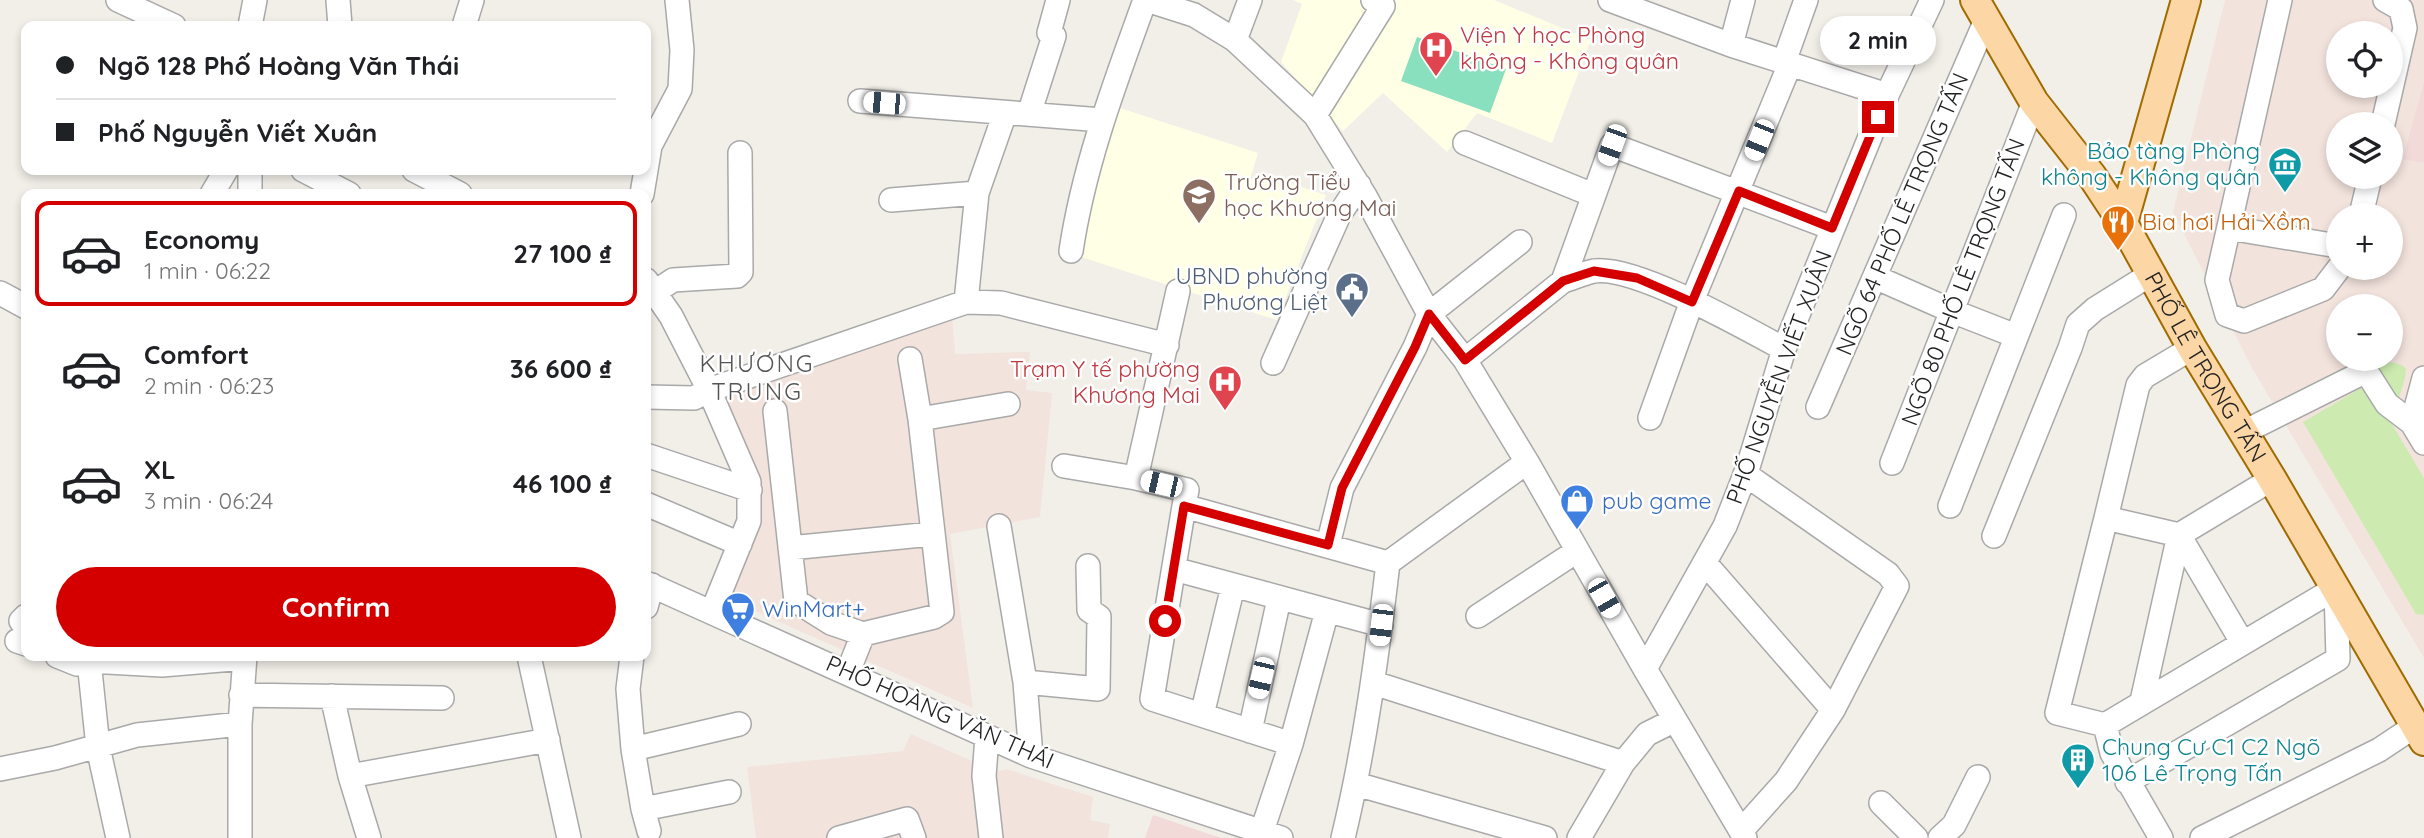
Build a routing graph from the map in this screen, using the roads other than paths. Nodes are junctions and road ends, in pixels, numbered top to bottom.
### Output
1 (118, 0) edge
2 (255, 0) edge
3 (338, 0) edge
4 (472, 0) edge
5 (677, 0) edge
6 (1058, 0) edge
7 (1146, 0) edge
8 (1250, 0) edge
9 (1373, 0) edge
10 (1610, 0) edge
11 (1744, 0) edge
12 (1806, 0) edge
13 (1932, 0) edge
14 (2186, 0) edge
15 (2280, 0) edge
16 (2385, 0) edge
17 (1980, 10) edge
18 (173, 21) edge
19 (251, 21) edge
20 (340, 21) edge
21 (466, 21) edge
22 (1235, 40) junction
23 (1731, 45) junction
24 (1787, 63) junction
25 (1887, 95) junction
26 (860, 101) dead end
27 (2034, 102) junction
28 (656, 112) edge
29 (2386, 112) edge
30 (1005, 113) junction
31 (1029, 114) junction
32 (1315, 115) junction
33 (1102, 120) junction
34 (651, 140) edge
35 (1465, 142) dead end
36 (740, 153) dead end
37 (313, 175) edge
38 (424, 175) edge
39 (1359, 186) junction
40 (339, 189) edge
41 (450, 189) edge
42 (1739, 191) junction
43 (977, 193) junction
44 (1593, 195) junction
45 (891, 200) dead end
46 (2064, 215) dead end
47 (2123, 223) junction
48 (1832, 228) junction
49 (2229, 228) junction
50 (1520, 242) dead end
51 (2326, 244) edge
52 (1071, 251) dead end
53 (2151, 274) junction
54 (1875, 277) junction
55 (2330, 280) edge
56 (1563, 281) junction
57 (651, 285) edge
58 (651, 288) edge
59 (1178, 292) dead end
60 (0, 293) edge
61 (965, 302) junction
62 (1692, 302) junction
63 (21, 304) edge
64 (1952, 311) junction
65 (1429, 314) junction
66 (2016, 336) junction
67 (1167, 345) junction
68 (2192, 348) junction
69 (1784, 349) junction
70 (910, 359) dead end
71 (1465, 360) junction
72 (1273, 363) dead end
73 (2424, 378) edge
74 (709, 390) junction
75 (651, 397) edge
76 (1007, 404) dead end
77 (1818, 407) dead end
78 (775, 411) dead end
79 (1650, 418) dead end
80 (920, 419) junction
81 (2412, 423) junction
82 (2244, 432) junction
83 (2424, 443) edge
84 (651, 457) edge
85 (1527, 462) junction
86 (1892, 463) dead end
87 (1064, 466) dead end
88 (1745, 474) junction
89 (1136, 478) junction
90 (2272, 479) junction
91 (750, 490) junction
92 (1185, 498) junction
93 (651, 506) edge
94 (1950, 506) dead end
95 (2106, 518) junction
96 (999, 526) dead end
97 (932, 534) junction
98 (2179, 535) junction
99 (1994, 536) dead end
100 (740, 544) junction
101 (1328, 545) junction
102 (790, 548) junction
103 (1577, 551) junction
104 (1388, 563) junction
105 (1705, 563) junction
106 (1088, 566) dead end
107 (1174, 569) junction
108 (1233, 586) junction
109 (2336, 589) junction
110 (651, 593) edge
111 (1279, 599) junction
112 (1327, 611) junction
113 (712, 612) junction
114 (1478, 616) dead end
115 (1381, 625) junction
116 (863, 634) junction
117 (2242, 642) junction
118 (70, 661) edge
119 (89, 661) junction
120 (162, 661) edge
121 (245, 661) edge
122 (530, 661) edge
123 (631, 661) edge
124 (1645, 669) junction
125 (848, 672) junction
126 (1025, 682) junction
127 (1374, 683) junction
128 (241, 695) junction
129 (332, 696) junction
130 (442, 698) dead end
131 (2142, 701) junction
132 (1833, 710) junction
133 (1202, 715) junction
134 (1675, 720) junction
135 (240, 724) junction
136 (738, 724) dead end
137 (2105, 725) junction
138 (1250, 731) junction
139 (2419, 734) edge
140 (987, 737) junction
141 (548, 740) junction
142 (1291, 744) junction
143 (99, 747) junction
144 (633, 749) junction
145 (1031, 756) junction
146 (1623, 763) junction
147 (0, 769) edge
148 (350, 775) junction
149 (1979, 777) dead end
150 (2127, 782) junction
151 (1356, 784) junction
152 (729, 792) dead end
153 (1881, 803) dead end
154 (1221, 829) edge
155 (1743, 834) edge
156 (1945, 834) edge
157 (1271, 835) edge
158 (118, 838) edge
159 (240, 838) edge
160 (369, 838) edge
161 (569, 838) edge
162 (839, 838) edge
163 (914, 838) edge
164 (991, 838) edge
165 (1343, 838) edge
166 (1545, 838) edge
167 (1579, 838) edge
168 (1916, 838) edge
169 (2161, 838) edge
170 (2202, 838) edge

1 - 18 street
2 - 19 street
3 - 20 street
4 - 21 street
5 - 28 street
6 - 31 street
7 - 22 street
7 - 33 street
8 - 22 street
9 - 32 street
10 - 23 street
11 - 23 street
12 - 24 street
13 - 25 street, PHỐ NGUYỄN VIẾT XUÂN
14 - 47 main road
15 - 49 street
16 - 29 street
17 - 27 main road, PHỐ LÊ TRỌNG TẤN
17 - 54 street, NGÕ 64 PHỐ LÊ TRỌNG TẤN
22 - 32 street
23 - 24 street
24 - 25 street
24 - 42 street
25 - 48 street, PHỐ NGUYỄN VIẾT XUÂN
26 - 30 street
27 - 47 main road, PHỐ LÊ TRỌNG TẤN
27 - 64 street, NGÕ 80 PHỐ LÊ TRỌNG TẤN
28 - 34 street
30 - 31 street
30 - 43 street
31 - 33 street
32 - 39 street
33 - 52 street
35 - 44 street
36 - 57 street
37 - 40 street
38 - 41 street
39 - 65 street
39 - 72 street
42 - 44 street
42 - 48 street
42 - 62 street
43 - 45 street
43 - 61 street
44 - 56 street
46 - 66 street
47 - 53 main road, PHỐ LÊ TRỌNG TẤN
48 - 69 street, PHỐ NGUYỄN VIẾT XUÂN
49 - 51 street
49 - 55 street
50 - 65 street
53 - 68 main road, PHỐ LÊ TRỌNG TẤN
53 - 99 street
54 - 64 street
54 - 77 street, NGÕ 64 PHỐ LÊ TRỌNG TẤN
56 - 62 street
56 - 71 street
58 - 74 street
59 - 67 street
60 - 63 street
61 - 67 street
61 - 74 street
62 - 69 street
62 - 79 street
64 - 66 street
64 - 86 street, NGÕ 80 PHỐ LÊ TRỌNG TẤN
65 - 71 street
65 - 101 street
66 - 94 street
67 - 89 street
68 - 82 main road, PHỐ LÊ TRỌNG TẤN
68 - 95 street
69 - 88 street, PHỐ NGUYỄN VIẾT XUÂN
70 - 80 street
71 - 85 street
73 - 81 street
74 - 75 street
74 - 91 street
76 - 80 street
78 - 102 street
80 - 97 street
81 - 82 street
81 - 83 street
82 - 90 main road, PHỐ LÊ TRỌNG TẤN
84 - 91 street
85 - 103 street
85 - 104 street
87 - 89 street
88 - 105 street, PHỐ NGUYỄN VIẾT XUÂN
88 - 132 street
89 - 92 street
90 - 98 street
90 - 109 main road, PHỐ LÊ TRỌNG TẤN
91 - 100 street
92 - 101 street
92 - 107 street
93 - 100 street
95 - 98 street
95 - 137 street
96 - 126 street
97 - 102 street
97 - 116 street
98 - 117 street
98 - 131 street
100 - 113 street
101 - 104 street
102 - 116 street
103 - 114 street
103 - 124 street
104 - 115 street
105 - 124 street, PHỐ NGUYỄN VIẾT XUÂN
105 - 132 street
106 - 126 street
107 - 108 street
107 - 133 street
108 - 111 street
108 - 133 street
109 - 117 street
109 - 139 main road, PHỐ LÊ TRỌNG TẤN
109 - 150 street
110 - 113 street, PHỐ HOÀNG VĂN THÁI
111 - 112 street
111 - 138 street
112 - 115 street
112 - 142 street
113 - 125 street, PHỐ HOÀNG VĂN THÁI
115 - 127 street
116 - 125 street
117 - 131 street
118 - 119 street
119 - 120 street
119 - 143 street
121 - 128 street
122 - 141 street
123 - 144 street
124 - 134 street
125 - 140 street, PHỐ HOÀNG VĂN THÁI
126 - 145 street
127 - 146 street
127 - 151 street
128 - 129 street
128 - 135 street
129 - 130 street
129 - 148 street
131 - 137 street
132 - 155 street
133 - 138 street
134 - 146 street
134 - 155 street
135 - 143 street
135 - 159 street
136 - 144 street
137 - 150 street
138 - 142 street
139 - 170 street
140 - 145 street, PHỐ HOÀNG VĂN THÁI
140 - 164 street
141 - 148 street
141 - 161 street
142 - 157 street
143 - 147 street
143 - 158 street
144 - 152 street
145 - 154 street, PHỐ HOÀNG VĂN THÁI
146 - 167 street
148 - 160 street
149 - 156 street
150 - 169 street
151 - 165 street
151 - 166 street
153 - 168 street
154 - 157 street, PHỐ HOÀNG VĂN THÁI
162 - 163 street

